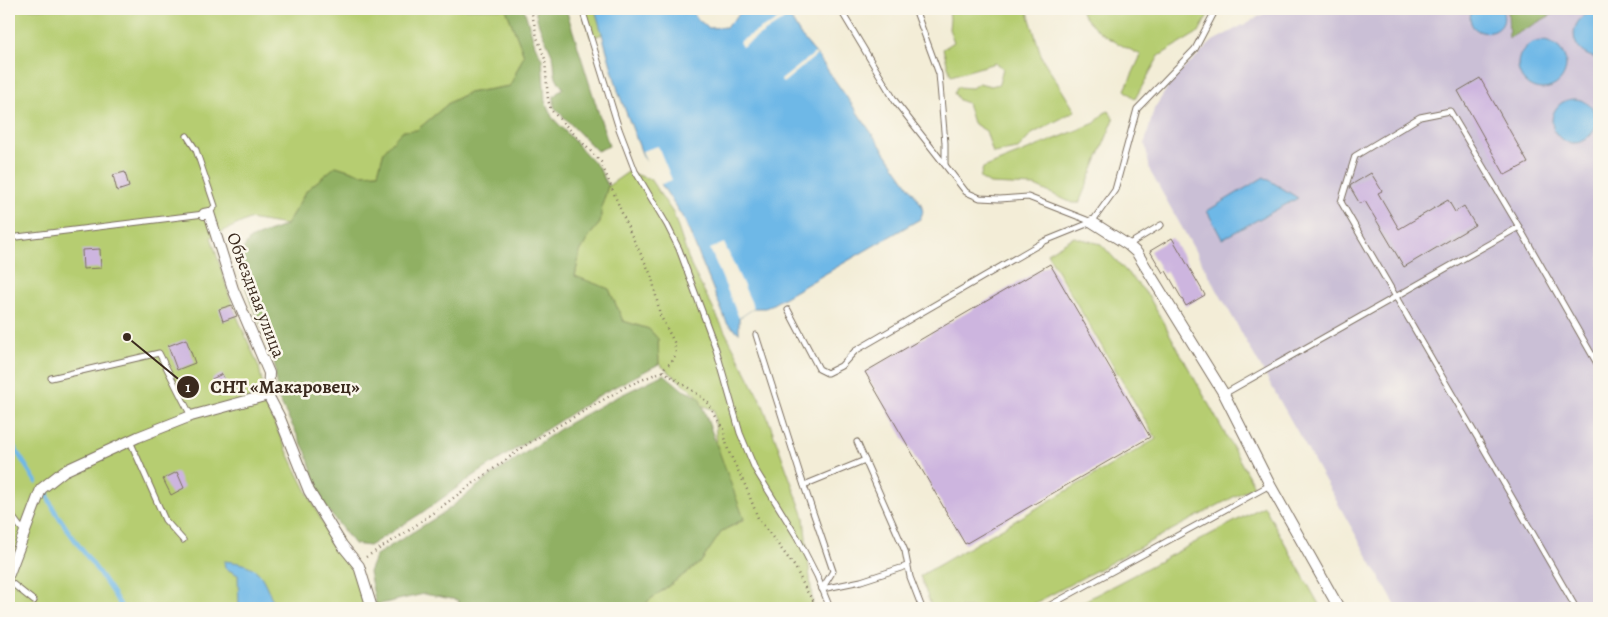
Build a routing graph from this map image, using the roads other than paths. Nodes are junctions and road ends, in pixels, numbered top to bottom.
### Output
1 (582, 9) edge
2 (840, 9) edge
3 (915, 9) edge
4 (1216, 9) edge
5 (187, 136) dead end
6 (945, 164) junction
7 (206, 213) junction
8 (1092, 222) junction
9 (1161, 225) dead end
10 (1519, 227) junction
11 (9, 238) edge
12 (1128, 245) junction
13 (1396, 297) junction
14 (788, 310) dead end
15 (756, 334) dead end
16 (1599, 366) edge
17 (51, 378) dead end
18 (1224, 394) junction
19 (268, 395) junction
20 (191, 416) junction
21 (130, 440) junction
22 (857, 442) dead end
23 (865, 460) junction
24 (804, 485) junction
25 (1270, 485) junction
26 (9, 512) edge
27 (25, 532) junction
28 (183, 540) dead end
29 (907, 566) junction
30 (9, 574) edge
31 (9, 581) edge
32 (822, 589) junction
33 (34, 601) dead end
34 (372, 608) edge
35 (830, 608) edge
36 (922, 608) edge
37 (1045, 608) edge
38 (1339, 608) edge
39 (1576, 608) edge

1 - 32 lane
2 - 6 lane
3 - 6 lane
4 - 8 lane
5 - 7 lane
6 - 8 lane
7 - 11 lane
7 - 19 street, Объездная улица
8 - 12 street
8 - 14 lane
9 - 12 lane
10 - 13 lane
10 - 13 lane
10 - 16 lane
12 - 18 street
13 - 18 lane
13 - 39 lane
15 - 24 lane
17 - 20 lane
18 - 25 street
19 - 20 street
19 - 34 street, Объездная улица
20 - 21 street
21 - 27 street
21 - 28 lane
22 - 23 lane
23 - 24 lane
23 - 29 lane
24 - 32 lane
25 - 37 lane
25 - 38 street
26 - 27 lane
27 - 30 street
29 - 32 lane
29 - 36 lane
31 - 33 lane
32 - 35 lane

